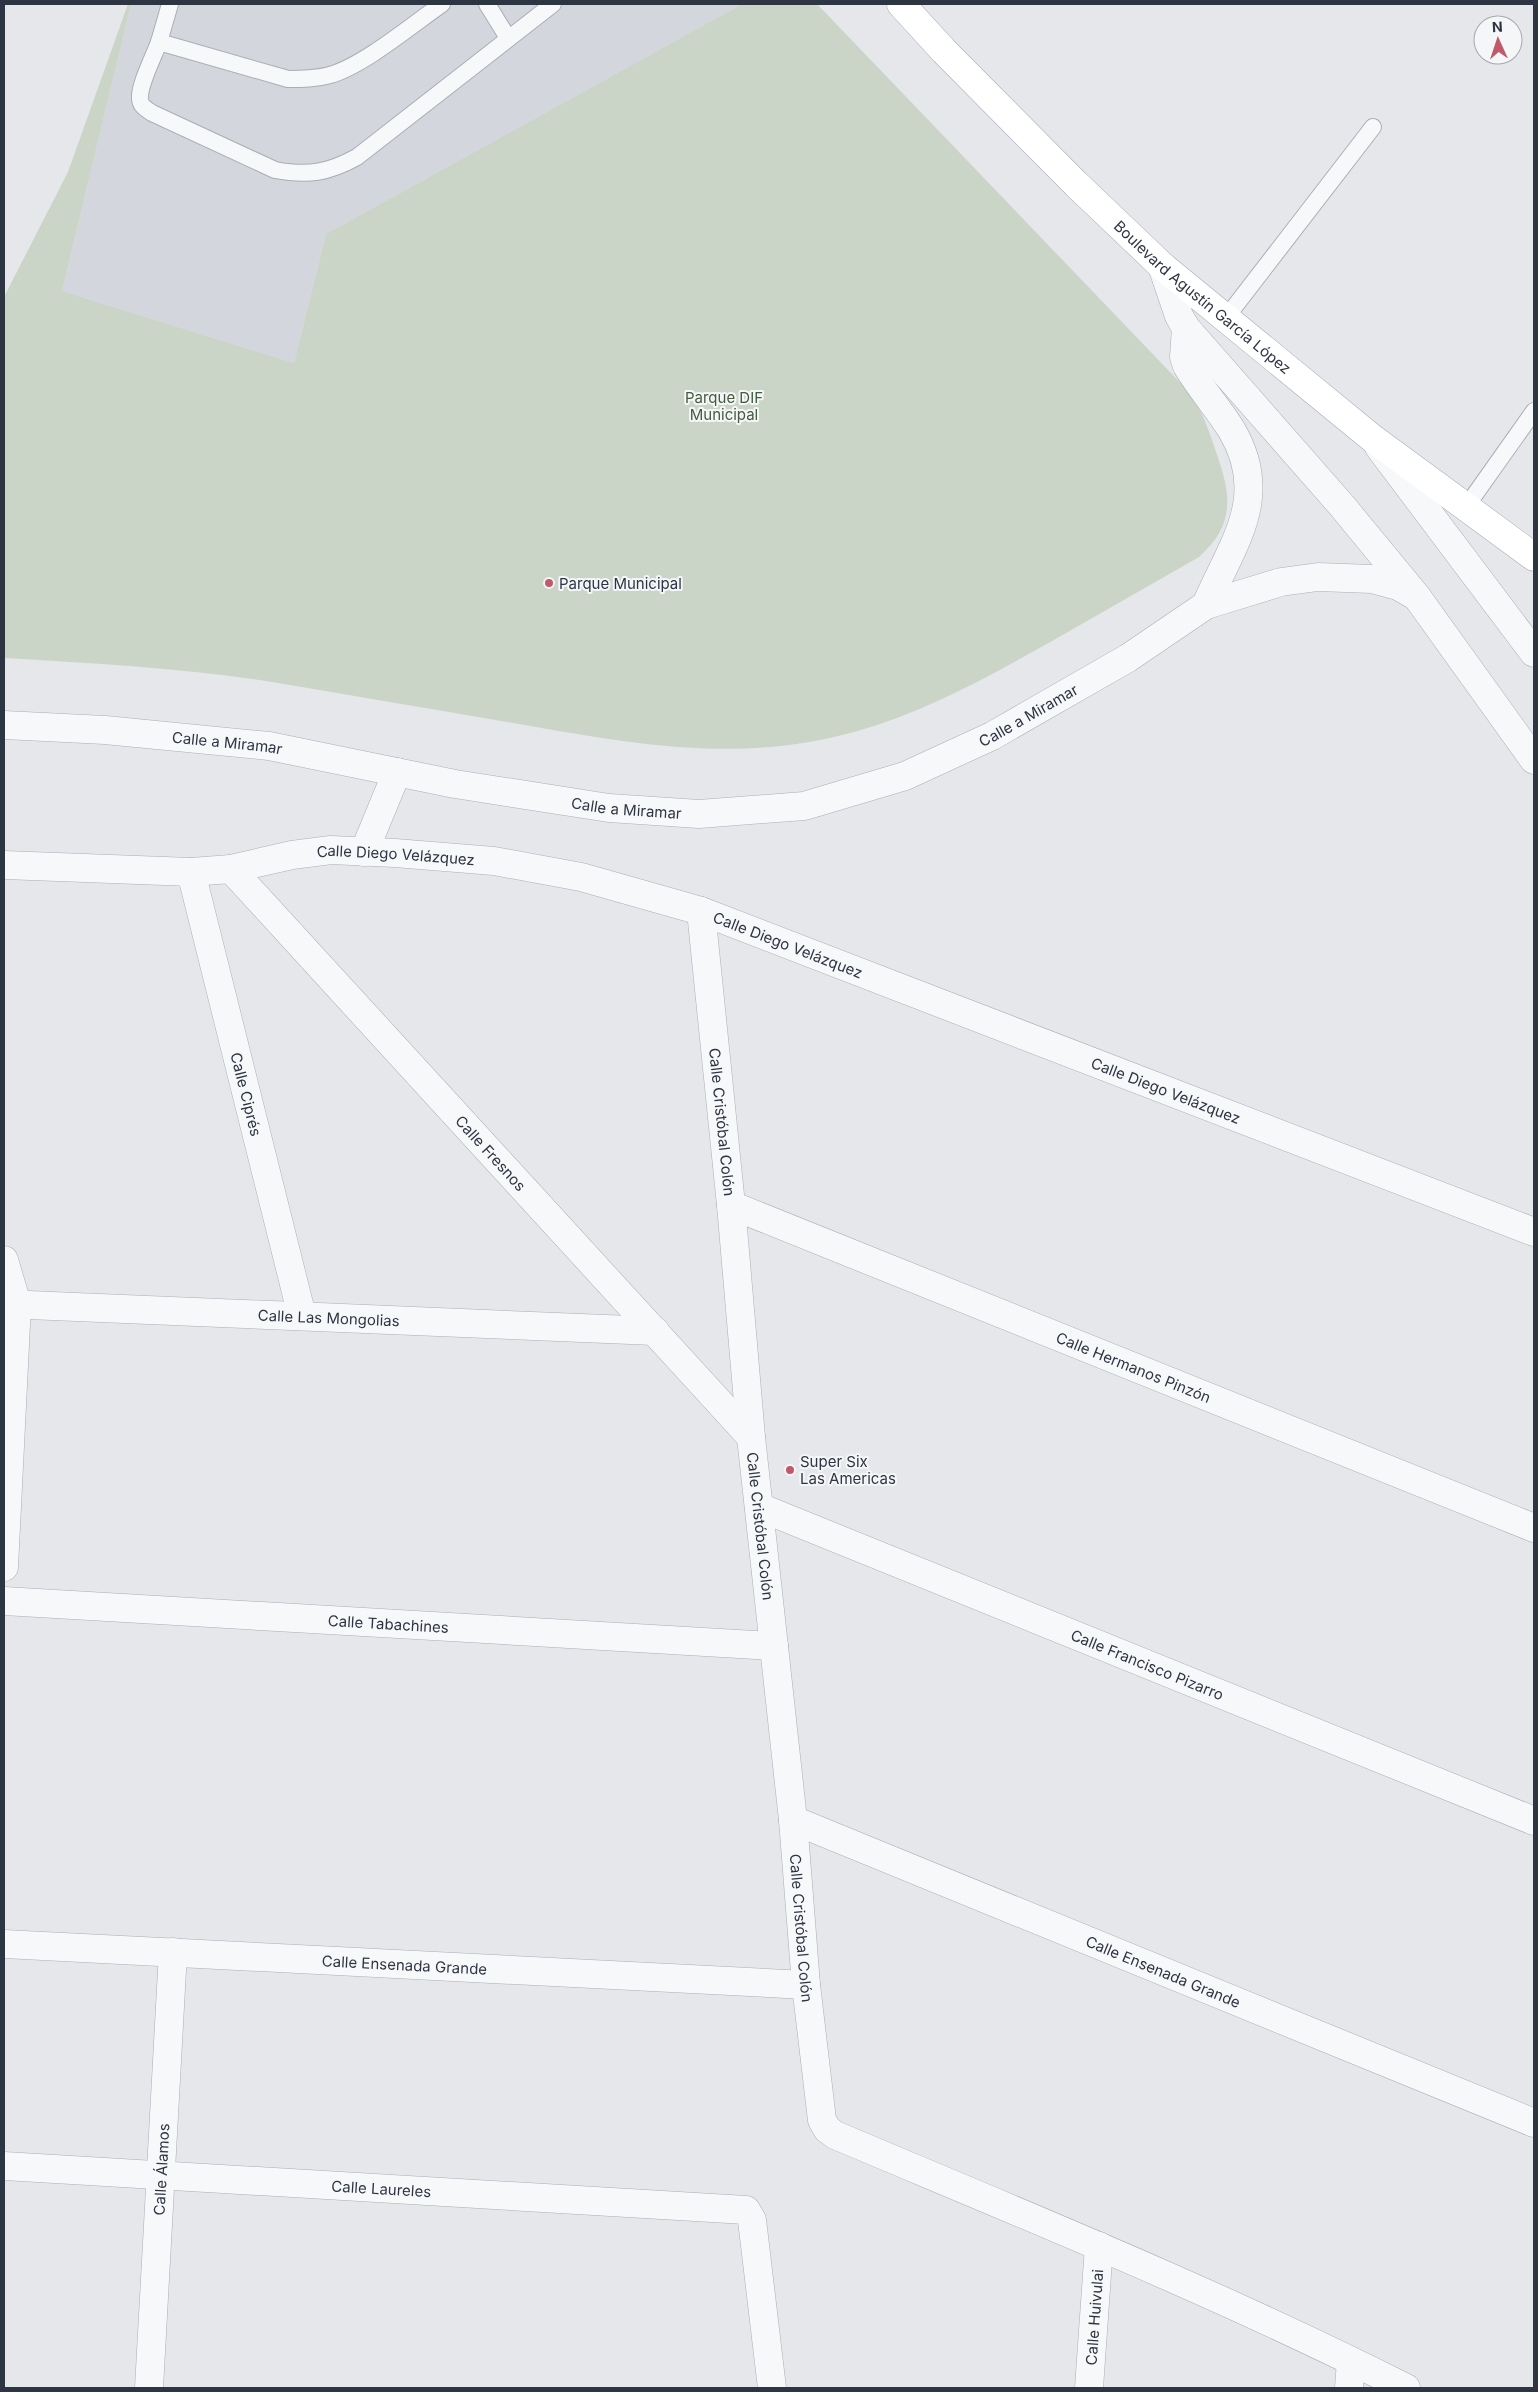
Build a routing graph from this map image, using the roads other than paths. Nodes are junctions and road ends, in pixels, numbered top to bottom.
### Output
1 (170, 4) edge
2 (442, 4) edge
3 (487, 4) edge
4 (553, 4) edge
5 (901, 4) edge
6 (508, 38) junction
7 (159, 42) junction
8 (1373, 127) dead end
9 (1162, 266) junction
10 (1225, 318) junction
11 (1186, 328) junction
12 (1534, 411) edge
13 (1372, 438) junction
14 (1466, 507) junction
15 (1534, 557) edge
16 (1417, 597) junction
17 (1206, 606) junction
18 (1534, 653) edge
19 (4, 725) edge
20 (1534, 760) edge
21 (397, 772) junction
22 (364, 852) junction
23 (4, 865) edge
24 (231, 869) junction
25 (191, 872) junction
26 (701, 911) junction
27 (731, 1206) junction
28 (1534, 1232) edge
29 (4, 1260) edge
30 (10, 1304) edge
31 (302, 1316) junction
32 (655, 1331) junction
33 (751, 1437) junction
34 (759, 1507) junction
35 (1534, 1528) edge
36 (4, 1567) edge
37 (4, 1601) edge
38 (774, 1646) junction
39 (793, 1820) junction
40 (1534, 1821) edge
41 (4, 1944) edge
42 (173, 1952) junction
43 (806, 1985) junction
44 (1534, 2123) edge
45 (4, 2166) edge
46 (162, 2174) junction
47 (1099, 2246) junction
48 (1351, 2361) junction
49 (149, 2388) edge
50 (772, 2388) edge
51 (1088, 2388) edge
52 (1349, 2388) edge
53 (1406, 2388) edge

1 - 7 lane
2 - 7 lane
3 - 6 lane
4 - 6 lane
5 - 9 main road, Boulevard Agustín García López
6 - 7 lane
8 - 10 lane
9 - 10 main road, Boulevard Agustín García López
9 - 11 street
10 - 13 main road, Boulevard Agustín García López
11 - 16 street
11 - 17 street
12 - 14 lane
13 - 14 main road, Boulevard Agustín García López
13 - 18 street
14 - 15 main road, Boulevard Agustín García López
16 - 17 street, Calle a Miramar
16 - 20 street
17 - 21 street, Calle a Miramar
19 - 21 street, Calle a Miramar
21 - 22 street
22 - 24 street, Calle Diego Velázquez
22 - 26 street, Calle Diego Velázquez
23 - 25 street, Calle Diego Velázquez
24 - 25 street, Calle Diego Velázquez
24 - 32 street, Calle Fresnos
25 - 31 street, Calle Ciprés
26 - 27 street, Calle Cristóbal Colón
26 - 28 street, Calle Diego Velázquez
27 - 33 street, Calle Cristóbal Colón
27 - 35 street, Calle Hermanos Pinzón
29 - 30 street
30 - 31 street, Calle Las Mongolias
30 - 36 street
31 - 32 street, Calle Las Mongolias
32 - 33 street, Calle Fresnos
33 - 34 street, Calle Cristóbal Colón
34 - 38 street, Calle Cristóbal Colón
34 - 40 street, Calle Francisco Pizarro
37 - 38 street, Calle Tabachines
38 - 39 street, Calle Cristóbal Colón
39 - 43 street, Calle Cristóbal Colón
39 - 44 street, Calle Ensenada Grande
41 - 42 street, Calle Ensenada Grande
42 - 43 street, Calle Ensenada Grande
42 - 46 street, Calle Álamos
43 - 47 street, Calle Cristóbal Colón
45 - 46 street, Calle Laureles
46 - 49 street, Calle Álamos
46 - 50 street, Calle Laureles
47 - 48 street
47 - 51 street, Calle Huivulai
48 - 52 street
48 - 53 street

